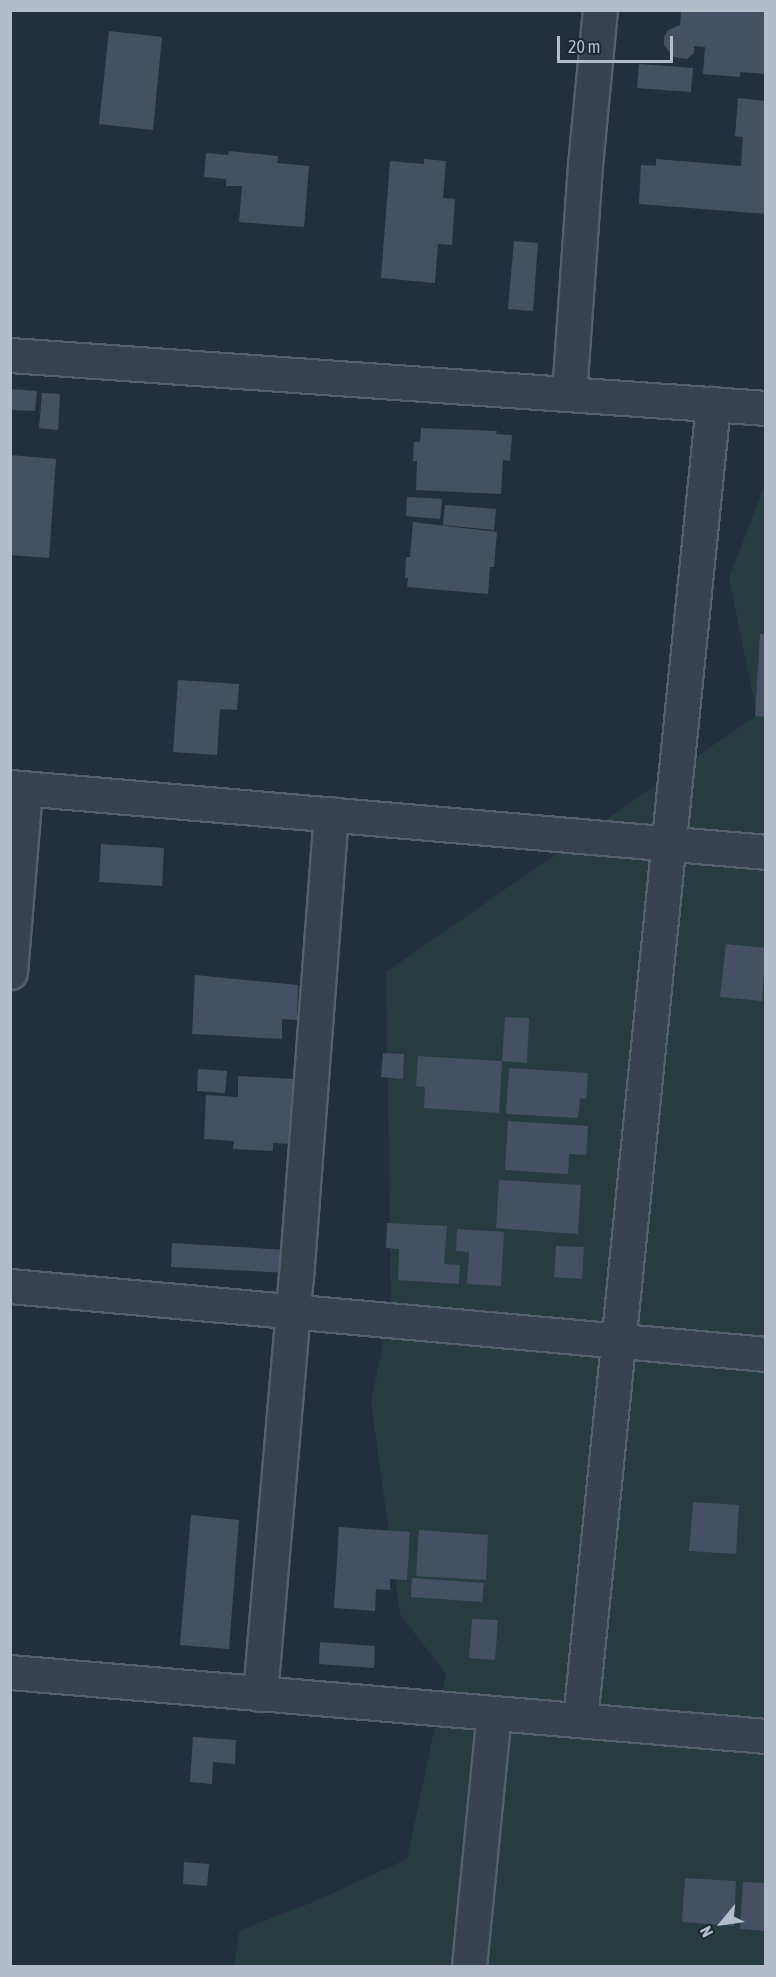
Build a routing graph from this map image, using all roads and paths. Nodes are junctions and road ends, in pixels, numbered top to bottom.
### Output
1 (600, 10) edge
2 (10, 355) edge
3 (569, 394) junction
4 (713, 404) junction
5 (765, 408) edge
6 (18, 788) edge
7 (331, 814) junction
8 (668, 845) junction
9 (765, 852) edge
10 (10, 972) edge
11 (10, 1286) edge
12 (293, 1312) junction
13 (618, 1341) junction
14 (765, 1354) edge
15 (10, 1672) edge
16 (260, 1694) junction
17 (494, 1713) junction
18 (580, 1720) junction
19 (765, 1736) edge
20 (469, 1966) edge

1 - 3 street
2 - 3 street
3 - 4 street
4 - 5 street
4 - 8 street
6 - 7 street
6 - 10 street
7 - 8 street
7 - 12 street
8 - 9 street
8 - 13 street
11 - 12 street
12 - 13 street
12 - 16 street
13 - 14 street
13 - 18 street
15 - 16 street
16 - 17 street
17 - 18 street
17 - 20 street
18 - 19 street

